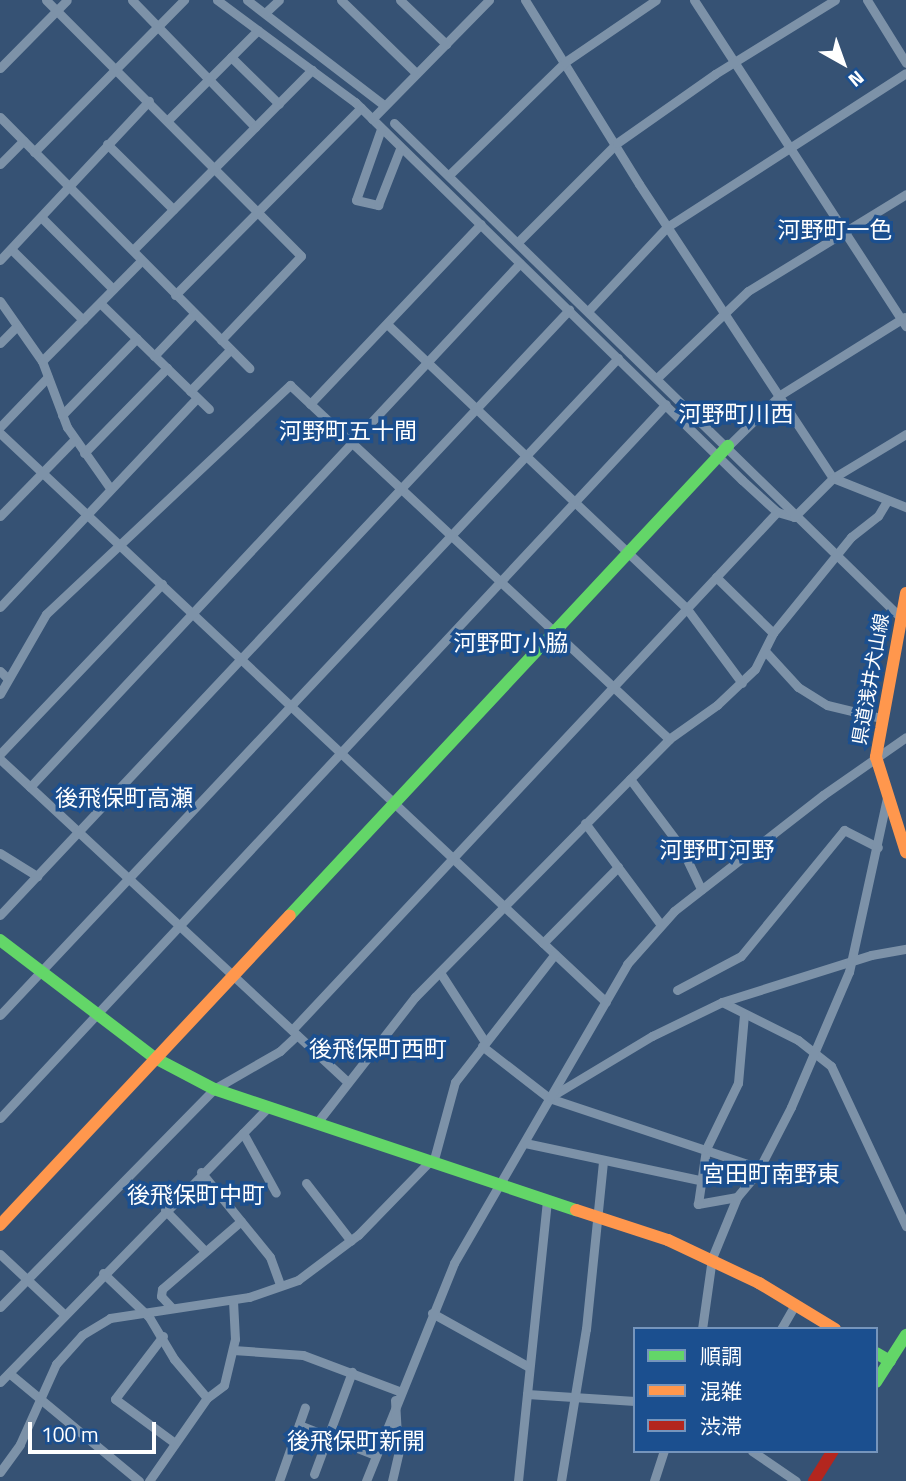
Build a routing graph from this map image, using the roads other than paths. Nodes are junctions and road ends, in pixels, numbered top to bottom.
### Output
1 (46, 0) edge
2 (67, 0) edge
3 (132, 0) edge
4 (184, 0) edge
5 (217, 0) edge
6 (247, 0) edge
7 (279, 0) edge
8 (341, 0) edge
9 (400, 0) edge
10 (489, 0) edge
11 (525, 0) edge
12 (656, 0) edge
13 (694, 0) edge
14 (835, 0) edge
15 (867, 0) edge
16 (57, 10) junction
17 (265, 13) junction
18 (159, 26) junction
19 (258, 30) junction
20 (446, 44) junction
21 (231, 57) junction
22 (565, 62) junction
23 (735, 62) junction
24 (906, 63) edge
25 (0, 68) edge
26 (116, 69) junction
27 (313, 70) junction
28 (416, 73) junction
29 (906, 73) edge
30 (208, 80) junction
31 (149, 102) junction
32 (279, 104) junction
33 (384, 105) junction
34 (361, 108) junction
35 (0, 117) edge
36 (372, 119) junction
37 (168, 120) junction
38 (394, 123) dead end
39 (256, 127) junction
40 (381, 129) junction
41 (23, 141) junction
42 (107, 144) junction
43 (617, 144) junction
44 (789, 147) junction
45 (400, 149) junction
46 (34, 152) junction
47 (0, 164) edge
48 (215, 167) junction
49 (449, 175) junction
50 (69, 186) junction
51 (906, 194) edge
52 (173, 209) junction
53 (258, 212) junction
54 (41, 218) junction
55 (481, 224) junction
56 (667, 227) junction
57 (845, 232) junction
58 (518, 242) junction
59 (11, 249) junction
60 (132, 250) junction
61 (0, 260) edge
62 (141, 261) junction
63 (520, 262) junction
64 (113, 289) junction
65 (175, 295) junction
66 (0, 301) edge
67 (100, 303) junction
68 (569, 310) junction
69 (589, 310) junction
70 (725, 310) junction
71 (194, 314) junction
72 (83, 320) junction
73 (904, 320) edge
74 (387, 324) junction
75 (17, 326) junction
76 (136, 338) junction
77 (221, 340) junction
78 (0, 343) edge
79 (230, 350) junction
80 (154, 356) junction
81 (618, 358) junction
82 (42, 361) junction
83 (428, 362) junction
84 (167, 368) junction
85 (249, 368) dead end
86 (48, 377) junction
87 (658, 377) junction
88 (193, 394) junction
89 (780, 395) junction
90 (310, 404) junction
91 (666, 404) junction
92 (477, 408) junction
93 (209, 409) dead end
94 (62, 415) junction
95 (0, 427) edge
96 (0, 433) edge
97 (906, 434) edge
98 (75, 439) junction
99 (352, 443) junction
100 (728, 446) junction
101 (84, 453) junction
102 (526, 454) junction
103 (719, 457) junction
104 (42, 471) junction
105 (834, 478) junction
106 (110, 488) junction
107 (400, 488) junction
108 (574, 500) junction
109 (887, 500) junction
110 (906, 507) edge
111 (777, 512) junction
112 (87, 513) junction
113 (0, 516) edge
114 (794, 517) junction
115 (450, 535) junction
116 (121, 546) junction
117 (628, 554) junction
118 (836, 556) junction
119 (716, 578) junction
120 (499, 580) junction
121 (162, 584) junction
122 (906, 593) edge
123 (0, 607) edge
124 (687, 609) junction
125 (192, 613) junction
126 (900, 617) junction
127 (555, 632) junction
128 (773, 633) junction
129 (765, 651) junction
130 (241, 658) junction
131 (0, 671) edge
132 (8, 679) junction
133 (741, 683) junction
134 (613, 687) junction
135 (0, 694) edge
136 (290, 705) junction
137 (881, 718) junction
138 (906, 737) edge
139 (669, 739) junction
140 (340, 752) junction
141 (0, 757) edge
142 (876, 757) junction
143 (629, 779) junction
144 (30, 787) junction
145 (887, 798) junction
146 (395, 803) junction
147 (585, 823) junction
148 (78, 832) junction
149 (878, 848) junction
150 (906, 852) edge
151 (0, 853) edge
152 (453, 858) junction
153 (618, 867) junction
154 (37, 876) junction
155 (129, 879) junction
156 (701, 889) junction
157 (506, 908) junction
158 (0, 915) edge
159 (178, 925) junction
160 (660, 925) junction
161 (0, 940) edge
162 (543, 943) junction
163 (906, 949) edge
164 (555, 954) junction
165 (853, 961) junction
166 (42, 972) junction
167 (441, 974) junction
168 (233, 975) junction
169 (677, 990) dead end
170 (606, 1002) junction
171 (722, 1002) junction
172 (95, 1014) junction
173 (744, 1014) junction
174 (0, 1015) edge
175 (294, 1032) junction
176 (483, 1044) junction
177 (817, 1052) junction
178 (156, 1058) junction
179 (348, 1082) junction
180 (214, 1089) junction
181 (549, 1098) junction
182 (268, 1107) junction
183 (0, 1118) edge
184 (316, 1124) junction
185 (243, 1133) junction
186 (525, 1143) junction
187 (706, 1149) junction
188 (431, 1163) junction
189 (603, 1163) junction
190 (760, 1168) junction
191 (201, 1172) junction
192 (699, 1180) junction
193 (306, 1183) dead end
194 (500, 1186) junction
195 (276, 1193) dead end
196 (737, 1197) junction
197 (547, 1202) junction
198 (166, 1210) junction
199 (597, 1219) junction
200 (242, 1221) junction
201 (0, 1225) edge
202 (906, 1226) edge
203 (351, 1241) junction
204 (204, 1250) junction
205 (0, 1254) edge
206 (712, 1258) junction
207 (103, 1273) junction
208 (26, 1279) junction
209 (280, 1285) junction
210 (233, 1300) junction
211 (795, 1305) junction
212 (0, 1307) edge
213 (172, 1308) junction
214 (141, 1310) junction
215 (432, 1313) junction
216 (65, 1315) junction
217 (702, 1327) edge
218 (782, 1327) edge
219 (832, 1327) edge
220 (906, 1335) edge
221 (163, 1336) junction
222 (233, 1350) junction
223 (878, 1354) edge
224 (890, 1361) junction
225 (529, 1367) junction
226 (352, 1372) junction
227 (9, 1373) junction
228 (878, 1379) edge
229 (0, 1382) edge
230 (527, 1395) junction
231 (398, 1396) junction
232 (576, 1397) junction
233 (207, 1398) junction
234 (40, 1399) junction
235 (633, 1401) edge
236 (305, 1407) dead end
237 (299, 1425) junction
238 (327, 1436) junction
239 (175, 1443) junction
240 (663, 1453) edge
241 (755, 1453) edge
242 (832, 1453) edge
243 (375, 1455) junction
244 (0, 1472) edge
245 (314, 1474) dead end
246 (139, 1481) edge
247 (149, 1481) edge
248 (279, 1481) edge
249 (366, 1481) edge
250 (392, 1481) edge
251 (519, 1481) edge
252 (561, 1481) edge
253 (654, 1481) edge
254 (796, 1481) edge
255 (814, 1481) edge

1 - 16 street
2 - 16 street
3 - 18 street
4 - 18 street
5 - 19 street
6 - 17 street
7 - 17 street
8 - 28 street
9 - 20 street
10 - 20 street
11 - 22 street
12 - 22 street
13 - 23 street
14 - 23 street
15 - 24 street
16 - 25 street
16 - 26 street
17 - 33 street
18 - 26 street
18 - 30 street
19 - 21 street
19 - 27 street
20 - 28 street
21 - 30 street
21 - 32 street
22 - 43 street
22 - 49 street
23 - 43 street
23 - 44 street
26 - 31 street
26 - 46 street
27 - 32 street
27 - 34 street
28 - 33 street
29 - 44 street
30 - 37 street
30 - 39 street
31 - 37 street
31 - 42 street
32 - 39 street
33 - 36 street
34 - 36 street
34 - 53 street
35 - 41 street
36 - 40 street
37 - 48 street
38 - 49 street
39 - 48 street
40 - 45 street
40 - 45 street
41 - 46 street
41 - 47 street
42 - 50 street
42 - 52 street
43 - 56 street
43 - 58 street
44 - 56 street
44 - 57 street
45 - 55 street
46 - 50 street
48 - 52 street
48 - 53 street
49 - 58 street
50 - 54 street
50 - 60 street
51 - 57 street
52 - 60 street
53 - 65 street
53 - 77 street
54 - 59 street
54 - 64 street
55 - 63 street
55 - 74 street
56 - 69 street
56 - 70 street
57 - 70 street
57 - 73 street
58 - 69 street
59 - 61 street
59 - 72 street
60 - 62 street
62 - 64 street
62 - 65 street
63 - 68 street
63 - 83 street
64 - 67 street
65 - 71 street
66 - 75 street
67 - 72 street
67 - 76 street
68 - 81 street
68 - 92 street
69 - 87 street
70 - 87 street
70 - 89 street
71 - 77 street
71 - 80 street
72 - 82 street
73 - 89 street
74 - 83 street
74 - 90 street
75 - 78 street
75 - 82 street
76 - 80 street
76 - 94 street
77 - 79 street
79 - 85 street
79 - 88 street
80 - 84 street
81 - 91 street
81 - 102 street
82 - 86 street
83 - 92 street
83 - 99 street
84 - 88 street
84 - 101 street
86 - 94 street
86 - 95 street
87 - 100 street
88 - 93 street
88 - 106 street
89 - 100 street
89 - 105 street
90 - 99 street
90 - 116 street
91 - 103 street
91 - 108 street
92 - 102 street
92 - 107 street
94 - 98 street
96 - 104 street
97 - 105 street
98 - 101 street
98 - 104 street
99 - 107 street
99 - 125 street
100 - 103 street
100 - 114 street
101 - 106 street
102 - 108 street
102 - 115 street
103 - 111 street
103 - 117 street
104 - 112 street
104 - 113 street
105 - 109 street
105 - 114 street
106 - 112 street
107 - 115 street
107 - 130 street
108 - 117 street
108 - 120 street
109 - 110 street
109 - 118 street
111 - 114 street
111 - 119 street
112 - 116 street
112 - 123 street
114 - 118 street
115 - 120 street
115 - 136 street
116 - 121 street
116 - 132 street
117 - 124 street
117 - 127 street
118 - 126 street
118 - 128 street
119 - 124 street
119 - 128 street
120 - 127 street
120 - 140 street
121 - 125 street
121 - 141 street
122 - 126 street, 県道浅井犬山線
124 - 133 street
124 - 134 street
125 - 130 street
125 - 144 street
126 - 137 street, 県道浅井犬山線
127 - 134 street
127 - 146 street
128 - 129 street
129 - 133 street
129 - 137 street
130 - 136 street
130 - 148 street
131 - 132 street
132 - 135 street
133 - 139 street
134 - 139 street
134 - 152 street
136 - 140 street
136 - 155 street
137 - 142 street, 県道浅井犬山線
138 - 142 street
139 - 143 street
140 - 146 street
140 - 159 street
141 - 144 street
142 - 145 street, 県道浅井犬山線
142 - 156 street
143 - 147 street
143 - 156 street
144 - 148 street
145 - 149 street
145 - 150 street, 県道浅井犬山線
146 - 152 street
146 - 168 street
147 - 153 street
147 - 157 street
148 - 154 street
148 - 155 street
149 - 165 street
149 - 169 street
151 - 154 street
152 - 157 street
152 - 175 street
153 - 160 street
153 - 162 street
154 - 158 street
155 - 159 street
155 - 166 street
156 - 160 street
157 - 162 street
157 - 167 street
159 - 168 street
159 - 172 street
160 - 170 street
161 - 166 street
162 - 164 street
163 - 165 street
164 - 170 street
164 - 176 street
165 - 171 street
165 - 177 street
166 - 172 street
166 - 174 street
167 - 176 street
167 - 179 street
168 - 175 street
168 - 178 street
170 - 181 street
171 - 173 street
171 - 181 street
172 - 178 street
172 - 183 street
173 - 177 street
173 - 187 street
175 - 179 street
175 - 180 street
176 - 181 street
176 - 188 street
177 - 190 street
177 - 202 street
178 - 180 street
178 - 201 street
179 - 184 street
180 - 182 street
180 - 208 street
181 - 186 street
181 - 187 street
182 - 184 street
182 - 185 street
184 - 188 street
185 - 191 street
185 - 195 street
186 - 189 street
186 - 194 street
187 - 190 street
187 - 192 street
188 - 194 street
188 - 203 street
189 - 192 street
189 - 199 street
190 - 196 street
191 - 198 street
191 - 200 street
192 - 196 street
193 - 203 street
194 - 197 street
194 - 215 street
196 - 206 street
197 - 199 street
197 - 225 street
198 - 204 street
198 - 207 street
199 - 206 street
199 - 232 street
200 - 204 street
200 - 209 street
203 - 209 street
204 - 213 street
205 - 208 street
206 - 211 street
206 - 217 street
207 - 214 street
207 - 216 street
208 - 212 street
208 - 216 street
209 - 210 street
210 - 213 street
210 - 222 street
211 - 218 street
211 - 219 street
213 - 214 street
214 - 221 street
214 - 234 street
215 - 225 street
215 - 231 street
216 - 227 street
220 - 224 street
221 - 233 street
221 - 239 street
222 - 226 street
222 - 233 street
223 - 224 street
224 - 228 street
225 - 230 street
226 - 231 street
226 - 238 street
227 - 229 street
227 - 234 street
230 - 232 street
230 - 251 street
231 - 243 street
231 - 250 street
232 - 235 street
232 - 252 street
233 - 239 street
234 - 244 street
234 - 246 street
236 - 237 street
237 - 238 street
237 - 248 street
238 - 243 street
238 - 245 street
239 - 247 street
240 - 253 street
241 - 254 street
242 - 255 street
243 - 249 street

